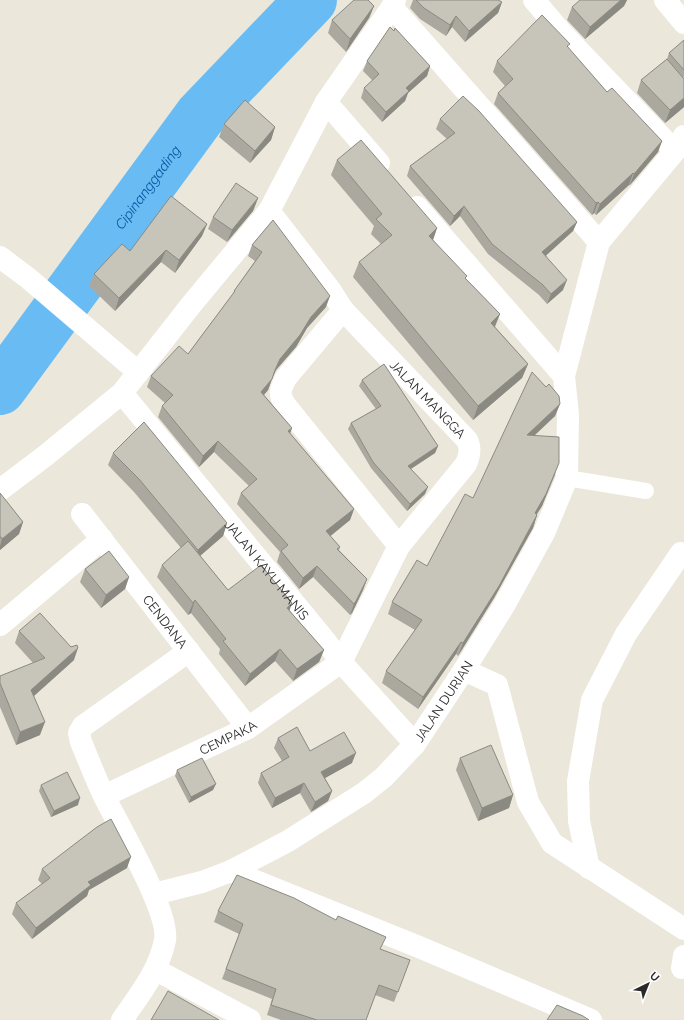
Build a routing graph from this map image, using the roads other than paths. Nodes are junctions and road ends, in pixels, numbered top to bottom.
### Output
1 (534, 0) edge
2 (665, 0) edge
3 (393, 4) edge
4 (684, 23) edge
5 (326, 102) junction
6 (680, 144) edge
7 (269, 211) junction
8 (599, 242) junction
9 (0, 257) edge
10 (343, 310) junction
11 (138, 372) junction
12 (564, 376) junction
13 (122, 393) junction
14 (567, 478) junction
15 (0, 490) edge
16 (646, 491) dead end
17 (82, 514) dead end
18 (102, 539) junction
19 (399, 546) junction
20 (681, 554) dead end
21 (0, 625) edge
22 (189, 650) junction
23 (341, 662) junction
24 (464, 670) junction
25 (248, 728) junction
26 (415, 744) junction
27 (104, 796) junction
28 (589, 868) junction
29 (231, 871) junction
30 (154, 894) junction
31 (684, 929) edge
32 (156, 970) junction
33 (122, 1020) edge
34 (250, 1020) edge
35 (591, 1020) edge

1 - 6 street
2 - 4 street
3 - 5 street
3 - 8 street
5 - 7 street
5 - 12 street
6 - 8 street
7 - 10 street, JALAN MANGGA
7 - 11 street
8 - 12 street
9 - 11 street
10 - 19 street
10 - 19 street, JALAN MANGGA
11 - 13 street
12 - 14 street, JALAN DURIAN
13 - 15 street
13 - 23 street, JALAN KAYU MANIS
14 - 16 lane
14 - 24 street, JALAN DURIAN
17 - 18 street, CENDANA
18 - 21 street
18 - 22 street, CENDANA
19 - 23 street, JALAN MANGGA
20 - 28 street
22 - 25 street, CENDANA
22 - 27 street
23 - 25 street, CEMPAKA
23 - 26 street, JALAN KAYU MANIS
24 - 26 street, JALAN DURIAN
24 - 28 street
25 - 27 street, CEMPAKA
26 - 29 street, JALAN DURIAN
27 - 30 street
28 - 31 street
29 - 30 street, JALAN DURIAN
29 - 35 street
30 - 32 street
32 - 33 street
32 - 34 street

